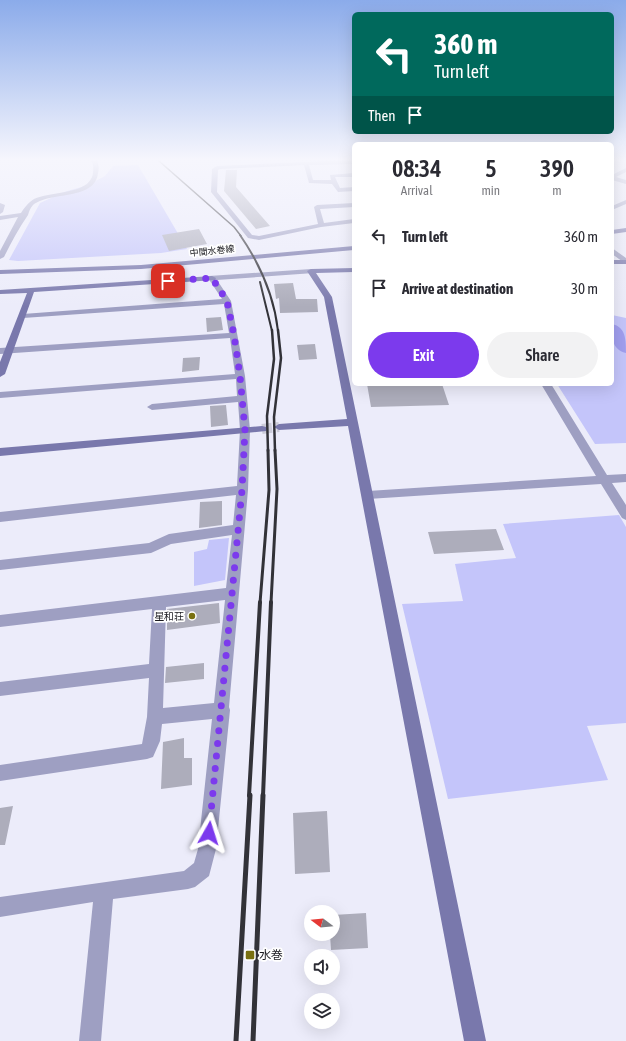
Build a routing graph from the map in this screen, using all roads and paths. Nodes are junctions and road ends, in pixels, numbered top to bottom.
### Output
1 (27, 210) edge
2 (228, 210) edge
3 (318, 210) edge
4 (25, 214) junction
5 (0, 218) edge
6 (352, 221) edge
7 (321, 225) junction
8 (626, 230) edge
9 (614, 232) edge
10 (352, 248) edge
11 (614, 252) edge
12 (0, 257) edge
13 (614, 262) edge
14 (626, 262) edge
15 (71, 270) junction
16 (352, 270) edge
17 (311, 271) junction
18 (0, 272) edge
19 (212, 278) junction
20 (0, 279) edge
21 (31, 291) junction
22 (0, 292) edge
23 (227, 301) junction
24 (23, 316) junction
25 (234, 335) junction
26 (9, 350) junction
27 (0, 351) edge
28 (0, 374) edge
29 (240, 376) junction
30 (547, 386) edge
31 (0, 394) edge
32 (242, 399) junction
33 (152, 407) dead end
34 (354, 422) junction
35 (279, 428) tunnel mouth
36 (262, 429) tunnel mouth
37 (245, 430) junction
38 (0, 452) edge
39 (626, 478) edge
40 (604, 480) junction
41 (242, 490) junction
42 (368, 495) junction
43 (626, 516) edge
44 (0, 517) edge
45 (238, 529) junction
46 (0, 565) edge
47 (231, 593) junction
48 (159, 602) junction
49 (0, 621) edge
50 (157, 670) junction
51 (0, 690) edge
52 (222, 710) junction
53 (155, 717) junction
54 (0, 773) edge
55 (104, 891) junction
56 (0, 907) edge
57 (90, 1041) edge
58 (475, 1041) edge

1 - 4 street
2 - 7 street
3 - 7 street
4 - 5 street
4 - 12 street
6 - 7 street
8 - 9 street
10 - 15 street, 中間水巻線
11 - 14 street
13 - 14 street
15 - 18 street, 中間水巻線
15 - 20 street, 中間水巻線
16 - 17 street
17 - 19 street
17 - 34 street
19 - 21 street
19 - 23 street
21 - 22 street
21 - 24 street
23 - 24 street
23 - 25 street
24 - 26 street
25 - 26 street
25 - 29 street
26 - 27 street
26 - 28 street
29 - 31 street
29 - 32 street
30 - 40 street
32 - 33 street
32 - 37 street
34 - 35 street
34 - 42 street
36 - 37 street
37 - 38 street
37 - 41 street
39 - 40 street
40 - 42 street
40 - 43 street
41 - 44 street
41 - 45 street
42 - 58 street
45 - 46 street
45 - 47 street
47 - 48 street
47 - 52 street
48 - 49 street
48 - 50 street
50 - 51 street
50 - 53 street
52 - 53 street
52 - 55 street
53 - 54 street
55 - 56 street
55 - 57 street

